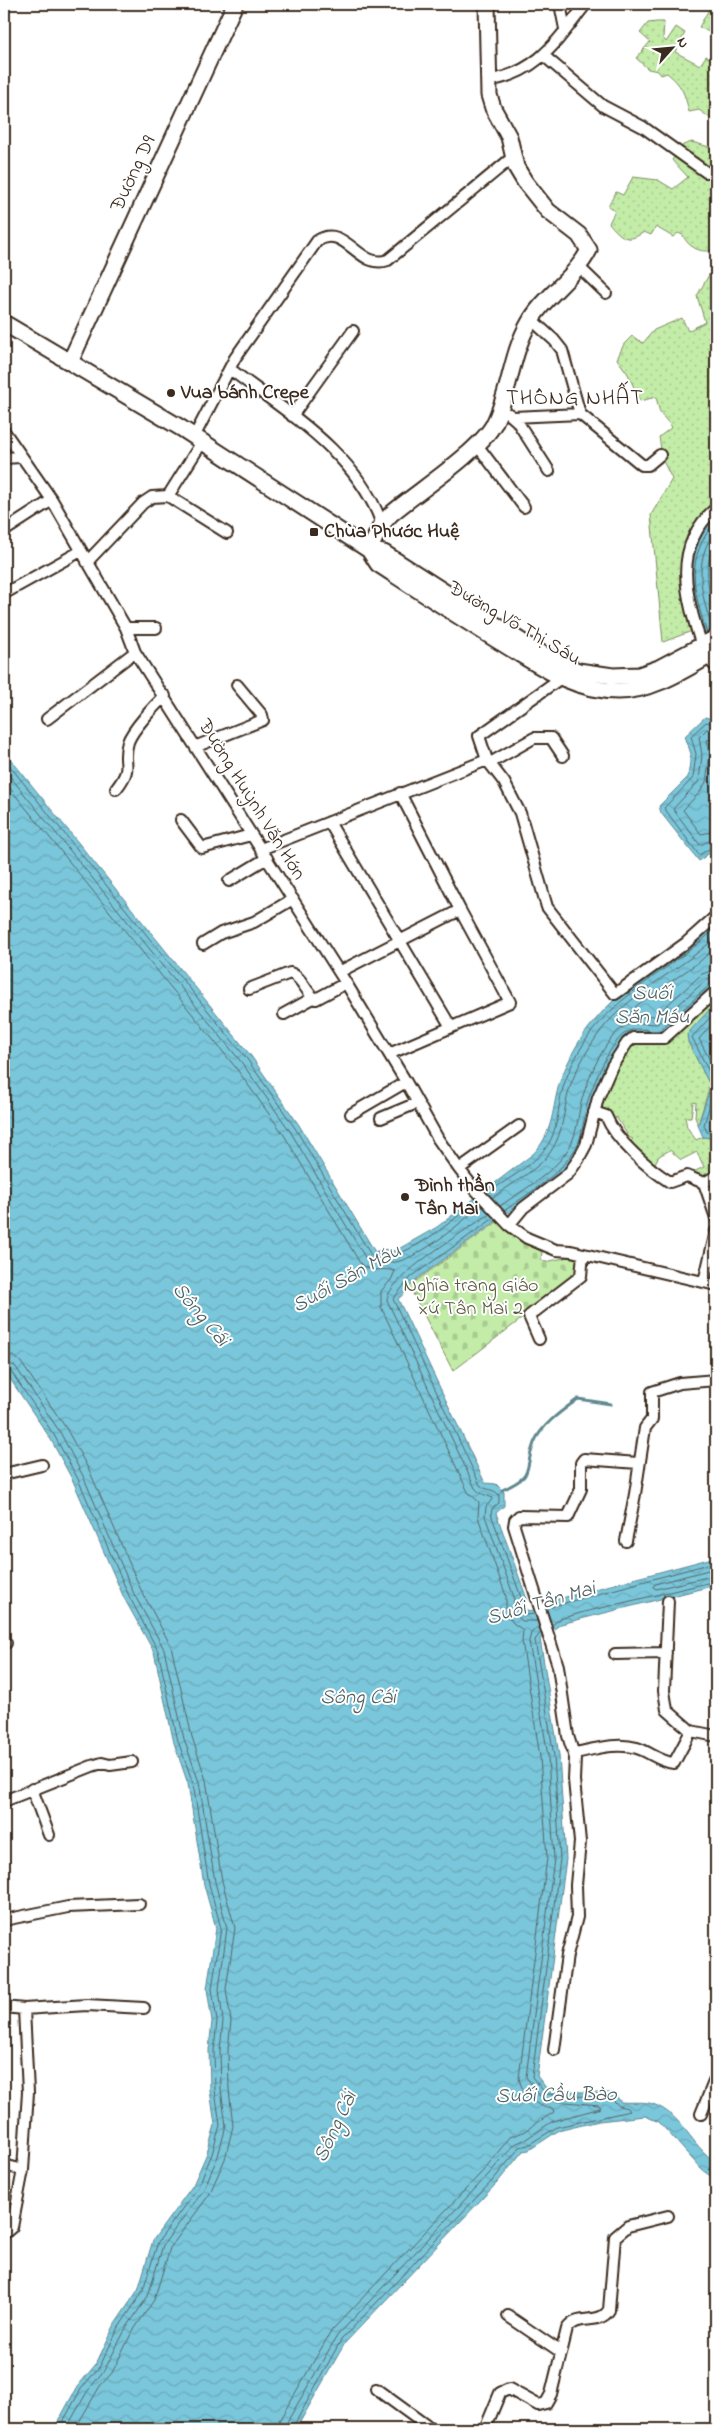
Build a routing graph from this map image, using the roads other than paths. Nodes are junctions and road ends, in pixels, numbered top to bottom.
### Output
1 (235, 4) edge
2 (487, 4) edge
3 (560, 4) edge
4 (586, 4) edge
5 (565, 29) junction
6 (544, 55) junction
7 (487, 81) junction
8 (513, 157) junction
9 (706, 172) dead end
10 (578, 266) junction
11 (606, 293) dead end
12 (531, 319) junction
13 (4, 323) edge
14 (354, 332) dead end
15 (70, 362) junction
16 (230, 368) junction
17 (501, 407) junction
18 (580, 414) junction
19 (292, 416) junction
20 (513, 416) junction
21 (4, 431) edge
22 (198, 439) junction
23 (477, 445) junction
24 (660, 455) dead end
25 (4, 458) edge
26 (21, 458) junction
27 (549, 471) dead end
28 (168, 496) junction
29 (52, 500) junction
30 (524, 507) dead end
31 (716, 508) edge
32 (382, 524) junction
33 (4, 531) edge
34 (227, 533) dead end
35 (369, 550) junction
36 (82, 551) junction
37 (87, 562) junction
38 (7, 592) dead end
39 (126, 628) junction
40 (156, 628) dead end
41 (716, 638) edge
42 (136, 652) junction
43 (711, 655) edge
44 (560, 678) junction
45 (237, 685) dead end
46 (165, 696) junction
47 (47, 719) dead end
48 (197, 746) junction
49 (563, 756) dead end
50 (489, 761) junction
51 (116, 789) dead end
52 (400, 793) junction
53 (181, 820) dead end
54 (329, 822) junction
55 (251, 835) junction
56 (264, 854) junction
57 (229, 881) dead end
58 (293, 899) junction
59 (460, 910) junction
60 (716, 916) edge
61 (400, 941) junction
62 (203, 944) dead end
63 (339, 972) junction
64 (346, 983) junction
65 (249, 989) dead end
66 (716, 991) edge
67 (313, 998) junction
68 (284, 1014) dead end
69 (451, 1027) junction
70 (390, 1054) junction
71 (406, 1082) junction
72 (416, 1103) junction
73 (594, 1112) junction
74 (351, 1114) dead end
75 (381, 1118) dead end
76 (519, 1126) dead end
77 (459, 1169) junction
78 (716, 1176) edge
79 (704, 1183) junction
80 (716, 1218) edge
81 (509, 1225) junction
82 (716, 1232) edge
83 (583, 1254) junction
84 (704, 1282) junction
85 (716, 1285) edge
86 (539, 1339) dead end
87 (716, 1380) edge
88 (638, 1463) junction
89 (42, 1465) dead end
90 (4, 1474) edge
91 (626, 1541) dead end
92 (668, 1601) dead end
93 (666, 1653) junction
94 (616, 1654) dead end
95 (691, 1731) junction
96 (716, 1736) edge
97 (574, 1753) junction
98 (132, 1762) dead end
99 (32, 1789) junction
100 (4, 1801) edge
101 (49, 1835) dead end
102 (139, 1904) dead end
103 (4, 1920) edge
104 (4, 2006) edge
105 (144, 2008) dead end
106 (24, 2009) junction
107 (554, 2050) dead end
108 (716, 2077) edge
109 (701, 2114) dead end
110 (4, 2165) edge
111 (23, 2170) junction
112 (668, 2216) dead end
113 (4, 2234) edge
114 (508, 2316) dead end
115 (561, 2352) junction
116 (376, 2389) dead end
117 (431, 2429) edge
118 (485, 2429) edge

1 - 15 main road, Đường D9
2 - 7 main road
3 - 5 street
4 - 5 street
5 - 6 street
6 - 7 street
6 - 9 street
7 - 8 main road
8 - 10 main road
8 - 16 street
10 - 11 street
10 - 12 main road
12 - 17 main road
12 - 18 street
13 - 15 main road, Đường Võ Thị Sáu
14 - 19 street
15 - 22 main road, Đường Võ Thị Sáu
16 - 19 street
16 - 22 street
17 - 20 street
17 - 23 main road
18 - 20 street
18 - 24 street
19 - 32 street
20 - 27 street
21 - 26 street, Đường Huỳnh Văn Hớn
22 - 28 street
22 - 35 main road, Đường Võ Thị Sáu
23 - 30 street
23 - 32 main road
25 - 26 street
26 - 29 street, Đường Huỳnh Văn Hớn
28 - 34 street
28 - 37 street
29 - 33 street
29 - 36 street, Đường Huỳnh Văn Hớn
31 - 43 street
32 - 35 main road
35 - 43 main road, Đường Võ Thị Sáu
35 - 44 main road, Đường Võ Thị Sáu
36 - 37 street, Đường Huỳnh Văn Hớn
36 - 38 street
37 - 39 street, Đường Huỳnh Văn Hớn
39 - 40 street
39 - 42 street, Đường Huỳnh Văn Hớn
41 - 43 main road
42 - 46 street, Đường Huỳnh Văn Hớn
42 - 47 street
43 - 44 main road, Đường Võ Thị Sáu
44 - 50 street
45 - 48 street
46 - 48 street, Đường Huỳnh Văn Hớn
46 - 51 street
48 - 55 street, Đường Huỳnh Văn Hớn
49 - 50 street
50 - 52 street
50 - 60 street
52 - 54 street
52 - 59 street
53 - 55 street
54 - 56 street
54 - 61 street
55 - 56 street, Đường Huỳnh Văn Hớn
56 - 57 street
56 - 58 street, Đường Huỳnh Văn Hớn
58 - 62 street
58 - 63 street, Đường Huỳnh Văn Hớn
59 - 61 street
59 - 69 street
61 - 63 street
61 - 69 street
63 - 64 street, Đường Huỳnh Văn Hớn
64 - 67 street
64 - 70 street, Đường Huỳnh Văn Hớn
65 - 67 street
66 - 73 street
67 - 68 street
69 - 70 street
70 - 71 street, Đường Huỳnh Văn Hớn
71 - 72 street, Đường Huỳnh Văn Hớn
71 - 74 street
72 - 75 street
72 - 77 street, Đường Huỳnh Văn Hớn
73 - 79 street
73 - 81 street
76 - 77 street
77 - 81 street, Đường Huỳnh Văn Hớn
78 - 79 street
79 - 80 street
81 - 83 street
82 - 84 street
83 - 84 street
83 - 86 street
84 - 85 street
87 - 88 street
88 - 91 street
88 - 97 street
89 - 90 street
92 - 93 street
93 - 94 street
93 - 95 street
95 - 96 street
95 - 97 street
97 - 107 street
98 - 99 street
99 - 100 street
99 - 101 street
102 - 103 street
104 - 106 street
105 - 106 street
106 - 111 street
108 - 109 street
110 - 111 street
111 - 113 street
112 - 115 street
114 - 115 street
115 - 118 street
116 - 117 street

